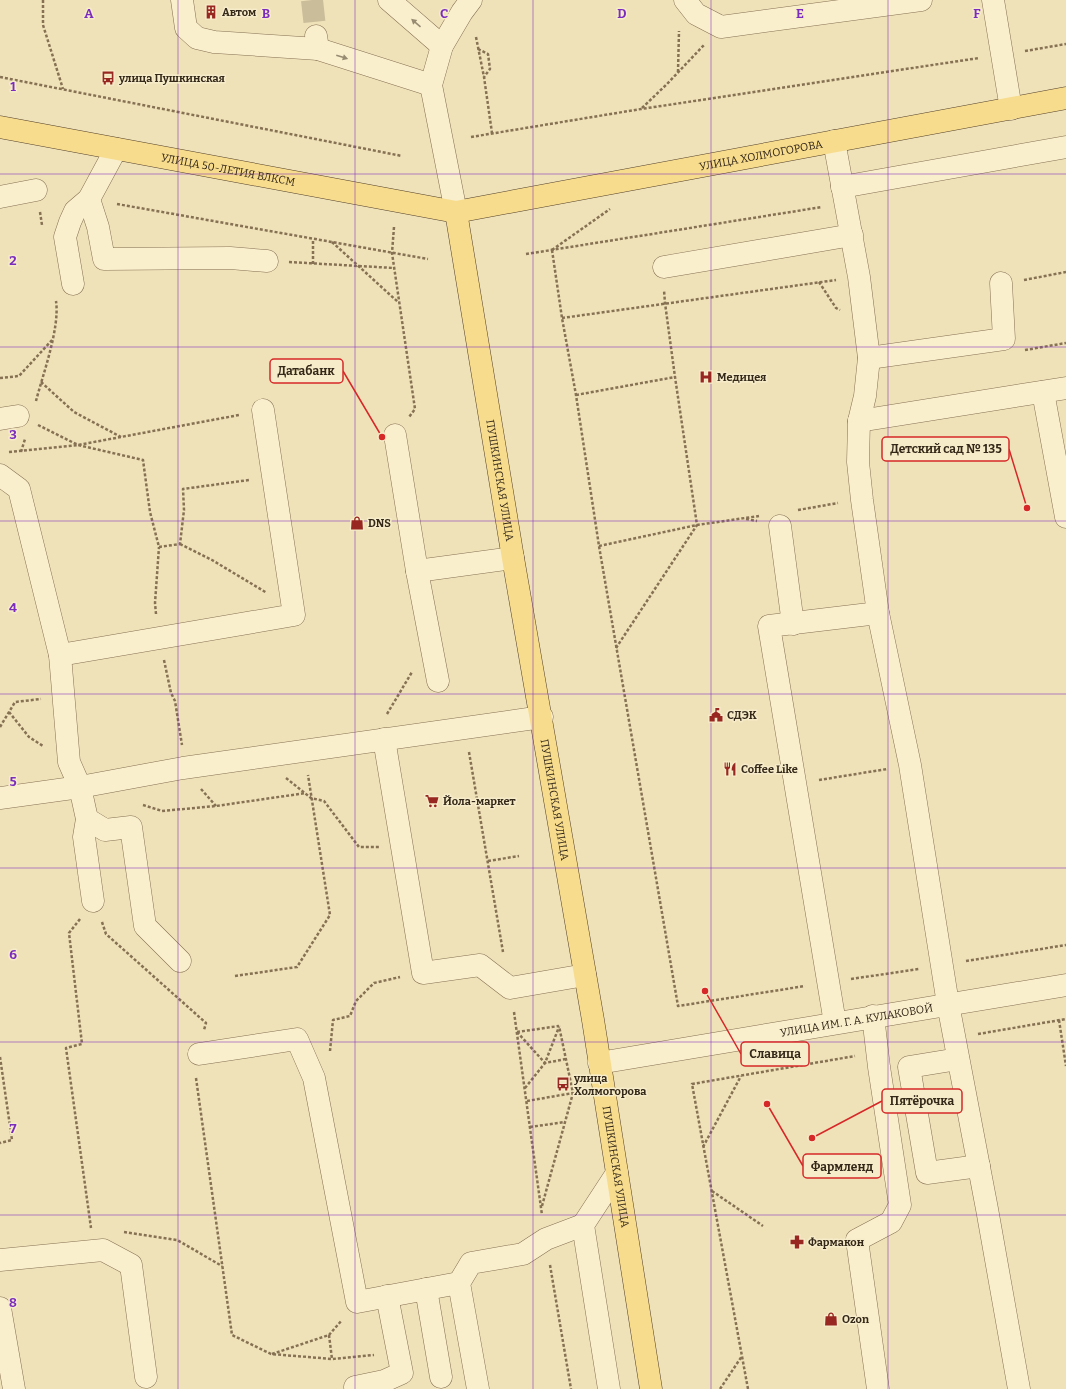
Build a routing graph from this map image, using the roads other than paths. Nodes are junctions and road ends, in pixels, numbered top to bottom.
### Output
1 (182, 0) edge
2 (389, 0) edge
3 (471, 0) edge
4 (685, 0) edge
5 (921, 0) edge
6 (993, 0) edge
7 (442, 46) junction
8 (431, 85) junction
9 (1066, 98) edge
10 (1011, 109) junction
11 (0, 127) edge
12 (834, 141) junction
13 (1066, 147) edge
14 (116, 149) junction
15 (36, 190) road end
16 (844, 195) junction
17 (0, 197) edge
18 (89, 199) junction
19 (456, 212) junction
20 (852, 235) junction
21 (267, 261) road end
22 (664, 267) road end
23 (1002, 283) road end
24 (73, 284) dead end
25 (869, 358) junction
26 (1066, 388) edge
27 (1044, 392) junction
28 (263, 410) road end
29 (859, 422) junction
30 (395, 435) road end
31 (0, 475) edge
32 (1066, 517) edge
33 (778, 518) road end
34 (513, 558) junction
35 (417, 571) junction
36 (878, 613) junction
37 (793, 624) junction
38 (60, 655) junction
39 (438, 681) dead end
40 (542, 717) junction
41 (384, 739) junction
42 (80, 787) junction
43 (0, 798) edge
44 (87, 818) junction
45 (93, 901) road end
46 (180, 961) dead end
47 (585, 975) junction
48 (1066, 985) edge
49 (948, 1004) junction
50 (873, 1016) junction
51 (835, 1023) junction
52 (199, 1054) road end
53 (958, 1059) junction
54 (599, 1062) junction
55 (979, 1166) junction
56 (617, 1173) junction
57 (583, 1225) junction
58 (0, 1260) edge
59 (459, 1283) junction
60 (426, 1289) junction
61 (387, 1296) junction
62 (0, 1308) edge
63 (146, 1377) dead end
64 (441, 1377) dead end
65 (350, 1388) edge
66 (14, 1389) edge
67 (478, 1389) edge
68 (609, 1389) edge
69 (651, 1389) edge
70 (878, 1389) edge
71 (1019, 1389) edge

1 -> 8 street
7 -> 2 street
3 - 7 street
4 - 5 street
6 - 10 street
7 - 8 street
8 - 19 street
9 - 10 main road, УЛИЦА ХОЛМОГОРОВА
10 - 12 main road, УЛИЦА ХОЛМОГОРОВА
11 - 14 main road, УЛИЦА 50-ЛЕТИЯ ВЛКСМ
12 - 16 street
12 - 19 main road, УЛИЦА ХОЛМОГОРОВА
13 - 16 street
14 - 18 street
14 - 19 main road, УЛИЦА 50-ЛЕТИЯ ВЛКСМ
15 - 17 street
16 - 20 street
18 - 21 street
18 - 24 street
19 - 34 main road, ПУШКИНСКАЯ УЛИЦА
20 - 22 street
20 - 25 street
23 - 25 street
25 - 29 street
26 - 27 street
27 - 29 street
27 - 32 street
28 - 38 street
29 - 36 street
30 - 35 street
31 - 38 street
33 - 37 street
34 - 35 street
34 - 40 main road, ПУШКИНСКАЯ УЛИЦА
35 - 39 street
36 - 37 street
36 - 49 street
37 - 51 street
38 - 42 street
40 - 41 street
40 - 47 main road, ПУШКИНСКАЯ УЛИЦА
41 - 42 street
41 - 47 street
42 - 43 street
42 - 44 street
44 - 45 street
44 - 46 street
47 - 54 main road, ПУШКИНСКАЯ УЛИЦА
48 - 49 street, УЛИЦА ИМ. Г. А. КУЛАКОВОЙ
49 - 50 street, УЛИЦА ИМ. Г. А. КУЛАКОВОЙ
49 - 53 street
50 - 51 street, УЛИЦА ИМ. Г. А. КУЛАКОВОЙ
50 - 70 street
51 - 54 street, УЛИЦА ИМ. Г. А. КУЛАКОВОЙ
52 - 61 street
53 - 55 street
53 - 55 street
54 - 56 main road, ПУШКИНСКАЯ УЛИЦА
55 - 71 street
56 - 57 street
56 - 69 main road, ПУШКИНСКАЯ УЛИЦА
57 - 59 street
57 - 68 street
58 - 63 street
59 - 60 street
59 - 67 street
60 - 61 street
60 - 64 street
61 - 65 street
62 - 66 street

